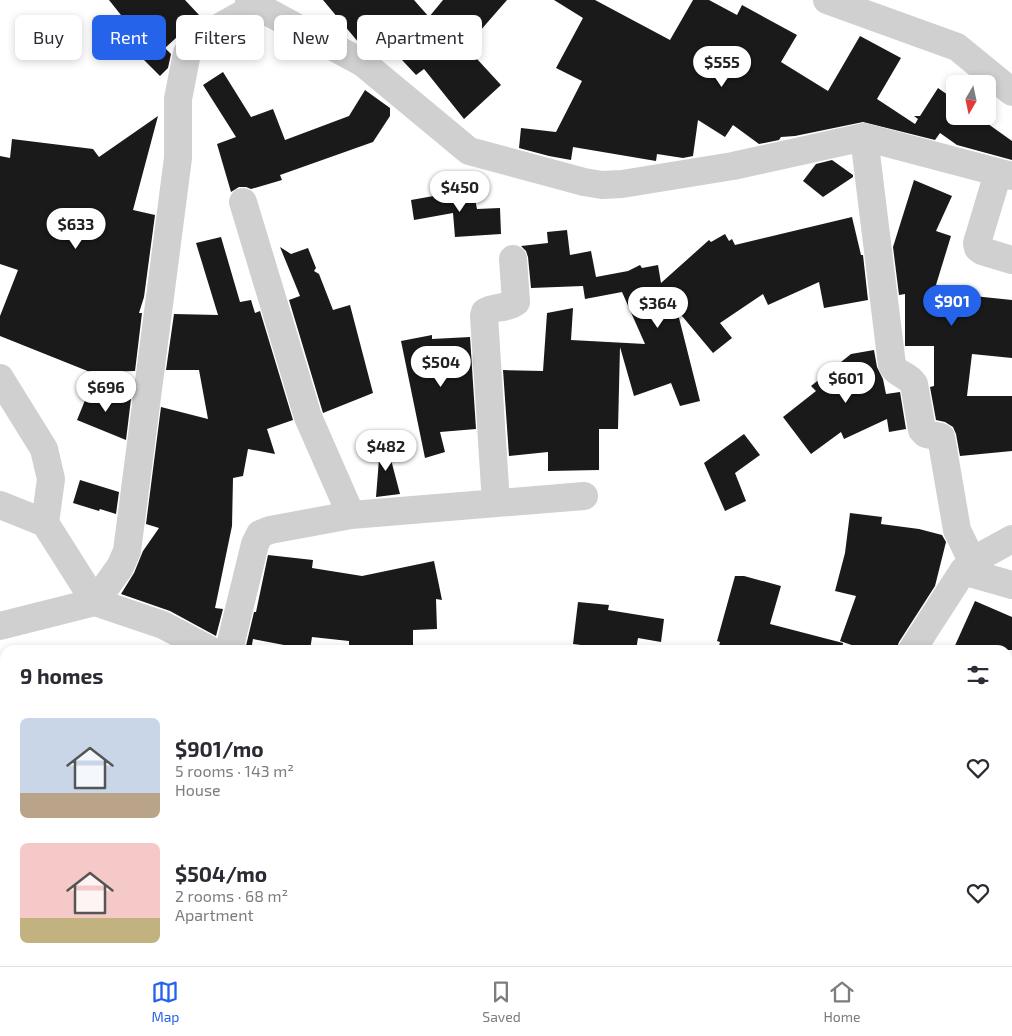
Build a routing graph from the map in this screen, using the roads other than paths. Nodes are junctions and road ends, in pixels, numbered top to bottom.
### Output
1 (826, 0) edge
2 (253, 3) edge
3 (1012, 92) edge
4 (864, 137) junction
5 (1005, 175) edge
6 (243, 202) dead end
7 (513, 260) dead end
8 (1012, 260) edge
9 (0, 378) edge
10 (584, 496) dead end
11 (496, 503) junction
12 (0, 505) edge
13 (351, 515) junction
14 (45, 523) junction
15 (1012, 540) edge
16 (968, 566) junction
17 (1012, 585) edge
18 (95, 602) junction
19 (0, 626) edge
20 (201, 645) edge
21 (230, 645) edge
22 (915, 645) edge

1 - 3 street
2 - 4 street
2 - 18 street
4 - 5 street
4 - 16 street
5 - 8 street
6 - 13 street
7 - 11 street
9 - 14 street
10 - 11 street
11 - 13 street
12 - 14 street
13 - 21 street
14 - 18 street
15 - 16 street
16 - 17 street
16 - 22 street
18 - 19 street
18 - 20 street

